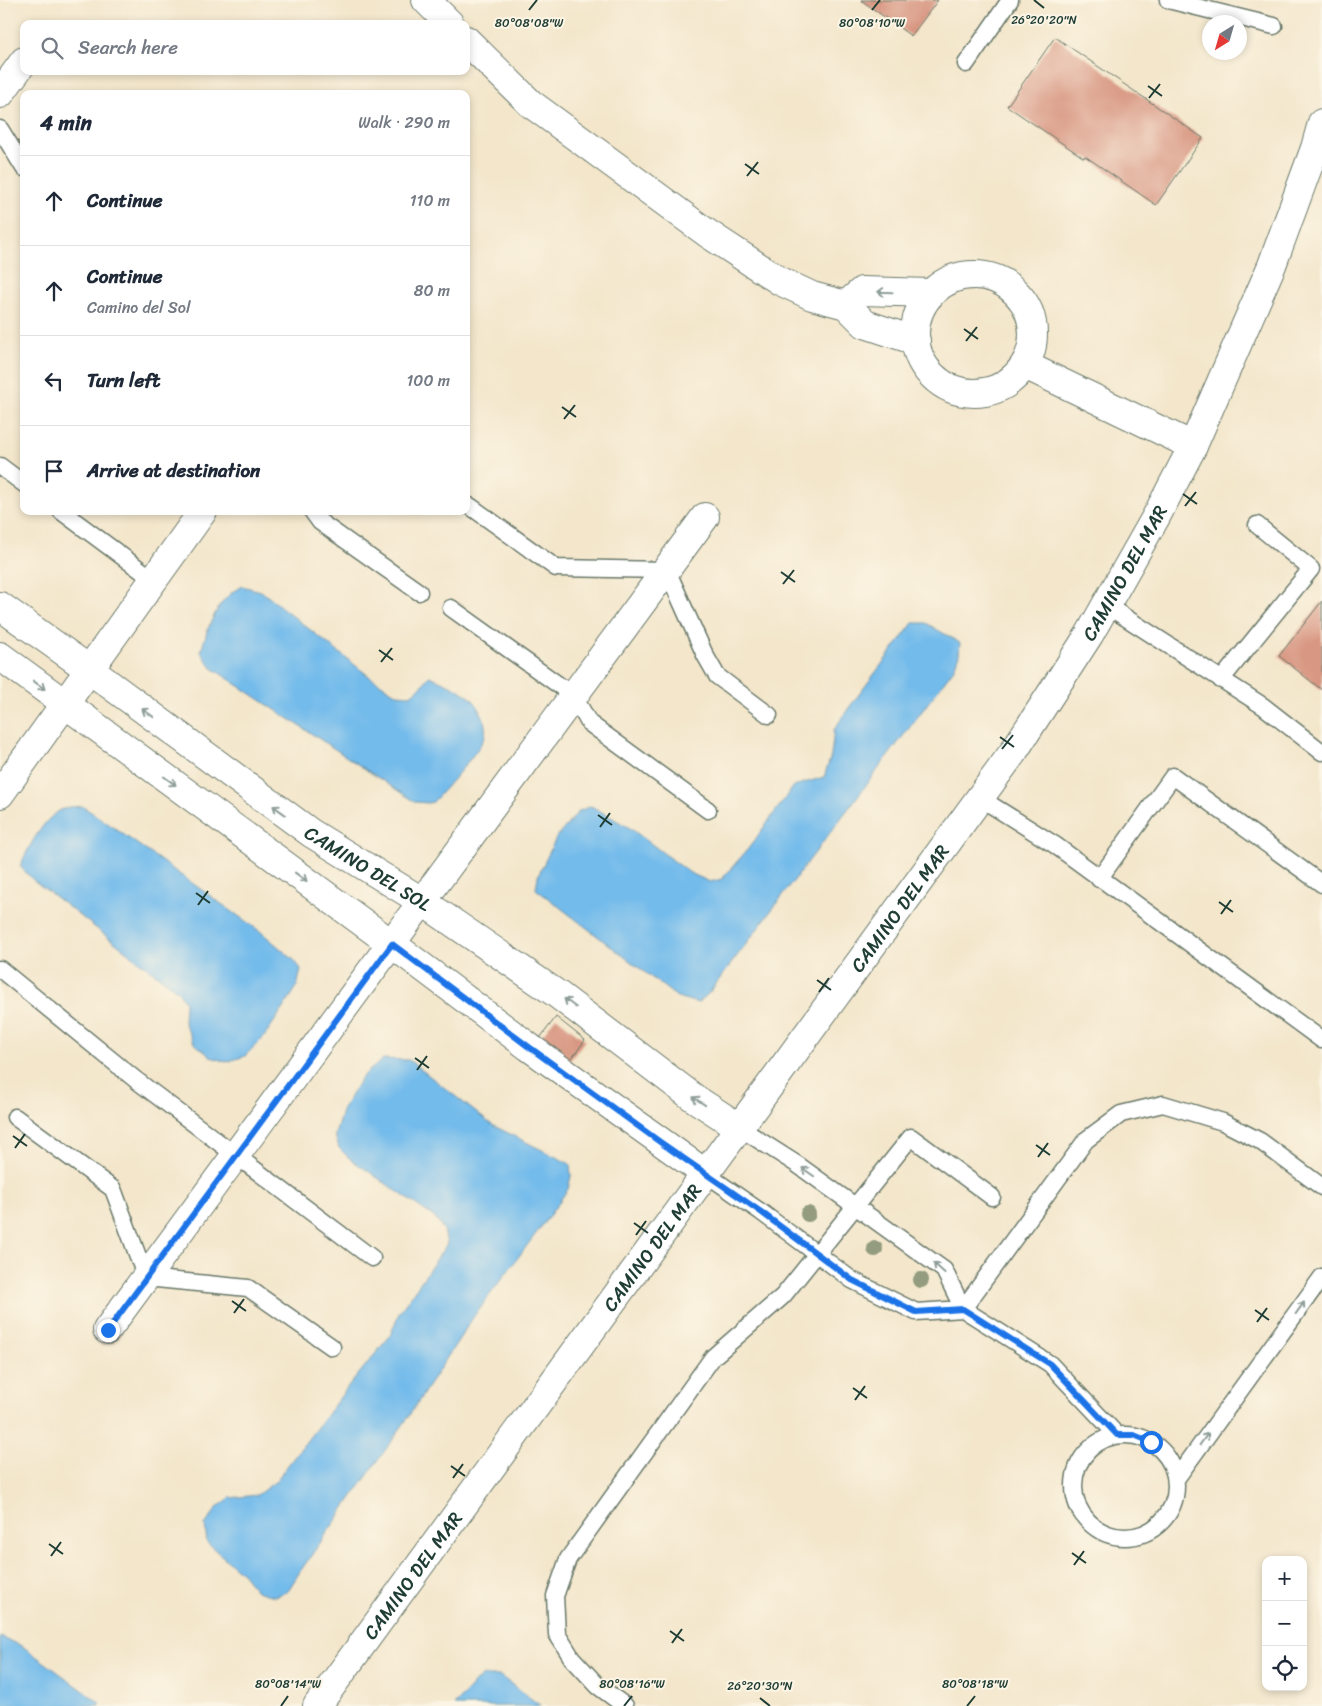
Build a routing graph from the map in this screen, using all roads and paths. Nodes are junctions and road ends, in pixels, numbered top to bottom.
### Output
1 (426, 0) edge
2 (1010, 0) edge
3 (1168, 0) edge
4 (446, 20) edge
5 (1274, 26) dead end
6 (470, 44) edge
7 (966, 64) dead end
8 (20, 66) edge
9 (0, 94) edge
10 (1322, 123) edge
11 (0, 129) edge
12 (20, 162) edge
13 (931, 293) junction
14 (846, 305) junction
15 (916, 341) junction
16 (1025, 365) junction
17 (1193, 446) junction
18 (0, 466) edge
19 (20, 481) edge
20 (470, 506) dead end
21 (66, 515) edge
22 (200, 515) edge
23 (315, 515) edge
24 (706, 517) dead end
25 (1258, 525) dead end
26 (667, 570) junction
27 (154, 580) junction
28 (419, 592) dead end
29 (1106, 605) junction
30 (0, 606) edge
31 (451, 608) dead end
32 (0, 656) edge
33 (90, 670) junction
34 (1221, 680) junction
35 (574, 696) junction
36 (65, 704) junction
37 (769, 715) dead end
38 (1322, 752) edge
39 (0, 794) edge
40 (980, 798) junction
41 (708, 810) dead end
42 (1099, 879) junction
43 (1322, 884) edge
44 (423, 902) junction
45 (392, 944) junction
46 (0, 969) edge
47 (1322, 1040) edge
48 (16, 1117) dead end
49 (740, 1128) junction
50 (235, 1156) junction
51 (706, 1174) junction
52 (1322, 1187) edge
53 (992, 1197) dead end
54 (855, 1206) junction
55 (817, 1254) junction
56 (372, 1258) dead end
57 (1322, 1277) edge
58 (146, 1278) junction
59 (963, 1309) junction
60 (108, 1330) dead end
61 (332, 1346) dead end
62 (1117, 1435) junction
63 (1176, 1478) junction
64 (317, 1706) edge
65 (625, 1706) edge

1 - 4 street
2 - 7 lane
3 - 5 lane
6 - 14 street
8 - 9 street
10 - 17 street, CAMINO DEL MAR
11 - 12 lane
13 -> 14 street
13 - 15 street
13 - 16 street
14 - 15 street
15 - 16 street
16 - 17 street
17 - 29 street, CAMINO DEL MAR
18 - 19 lane
20 - 26 lane
21 - 27 lane
22 - 27 street
23 - 28 lane
24 - 26 street
25 - 34 lane
26 - 35 street
26 - 37 lane
27 - 33 street
29 - 34 lane
29 - 40 street, CAMINO DEL MAR
30 - 33 street, CAMINO DEL SOL
31 - 35 lane
32 -> 36 street
33 - 36 street
44 -> 33 street, CAMINO DEL SOL
34 - 38 lane
35 - 41 lane
35 - 44 street
36 - 39 street
36 -> 45 street
40 - 42 lane
40 - 49 street, CAMINO DEL MAR
42 - 43 lane
42 - 47 lane
44 - 45 street
49 -> 44 street, CAMINO DEL SOL
45 - 50 street
45 - 51 street
46 - 50 lane
48 - 58 lane
49 - 51 street, CAMINO DEL MAR
54 -> 49 lane
50 - 56 lane
50 - 58 street
51 - 55 lane
51 - 64 street, CAMINO DEL MAR
52 - 59 lane
53 - 54 lane
54 - 55 lane
59 -> 54 lane
55 - 59 lane
55 - 65 lane
63 -> 57 lane
58 - 60 street
58 - 61 lane
59 - 62 lane
62 - 63 lane
62 - 63 lane

